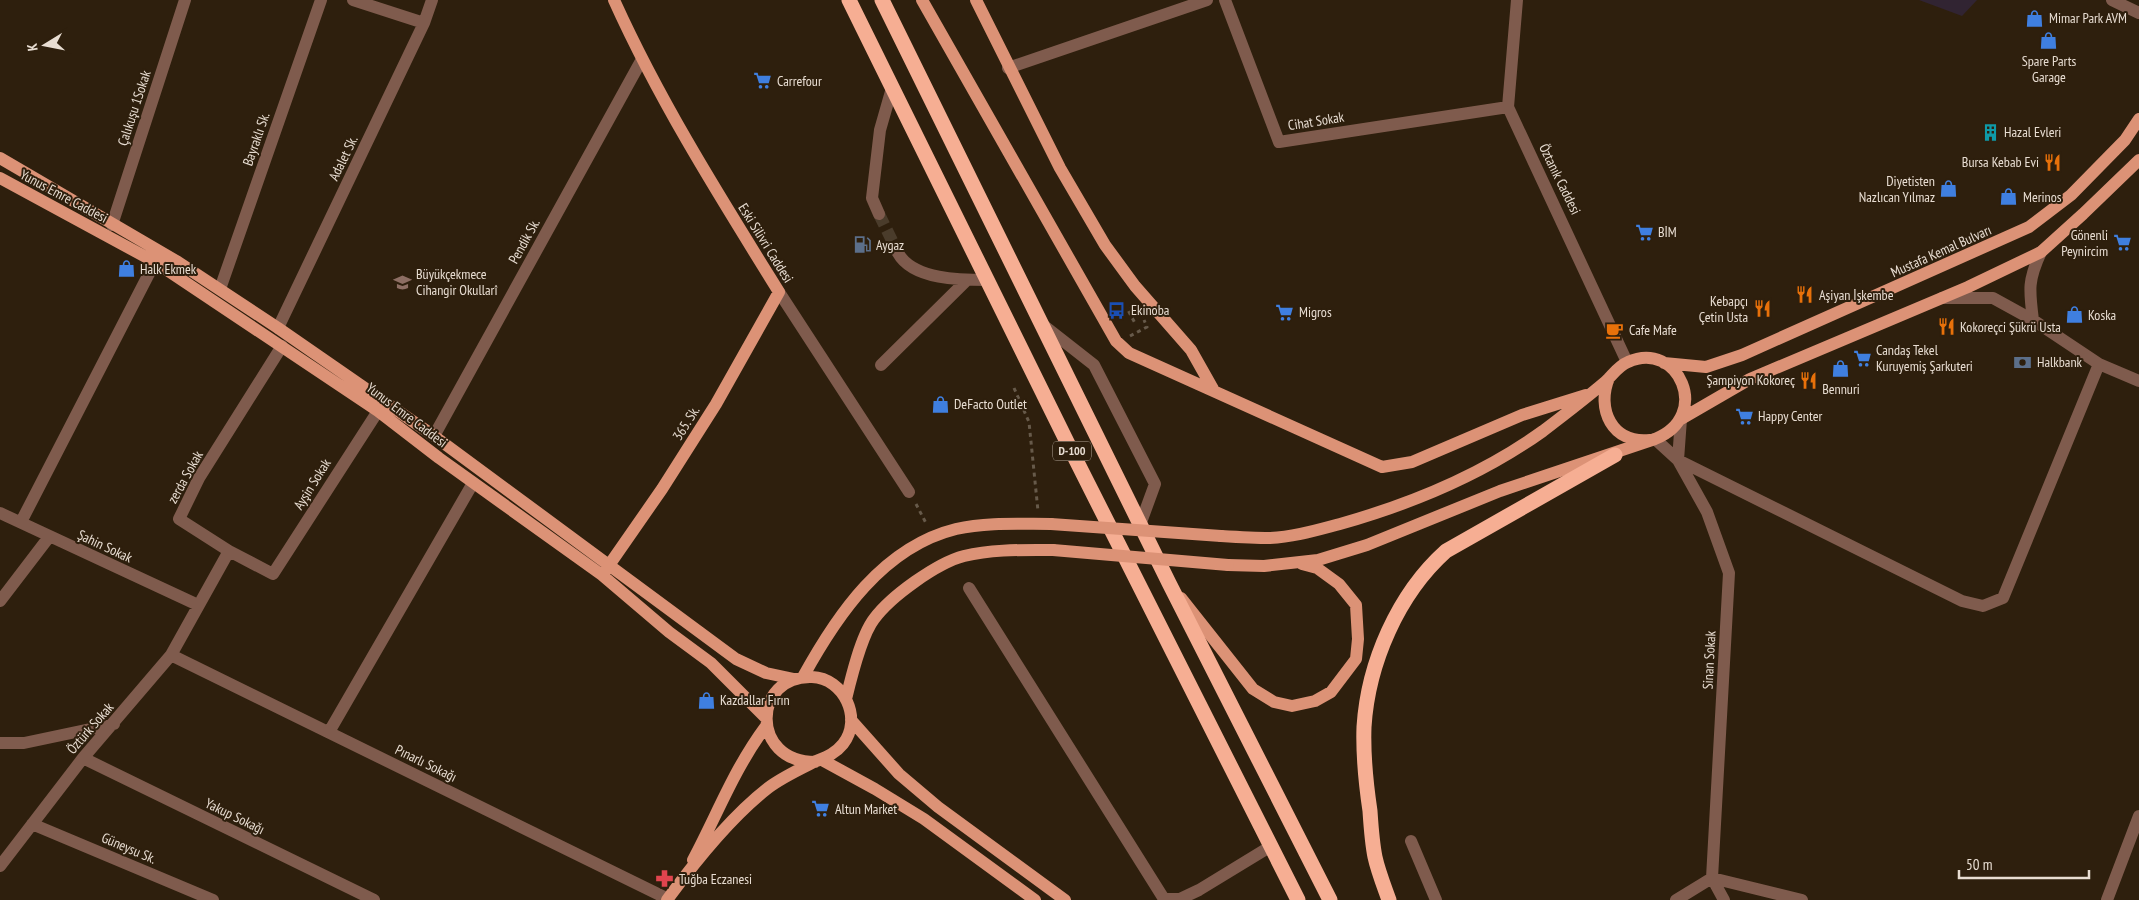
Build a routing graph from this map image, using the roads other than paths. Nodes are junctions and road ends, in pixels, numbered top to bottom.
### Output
1 (185, 0) edge
2 (322, 0) edge
3 (353, 0) edge
4 (432, 0) edge
5 (615, 0) edge
6 (849, 0) edge
7 (882, 0) edge
8 (922, 0) edge
9 (976, 0) edge
10 (1207, 0) edge
11 (1225, 0) edge
12 (1517, 0) edge
13 (2112, 0) edge
14 (2139, 13) edge
15 (424, 23) junction
16 (641, 61) junction
17 (1008, 68) junction
18 (892, 88) junction
19 (1508, 107) junction
20 (2139, 119) edge
21 (0, 158) edge
22 (2139, 160) edge
23 (0, 178) edge
24 (879, 214) tunnel mouth
25 (112, 225) junction
26 (2040, 252) junction
27 (898, 253) tunnel mouth
28 (155, 262) junction
29 (967, 280) junction
30 (988, 280) junction
31 (220, 289) junction
32 (780, 292) junction
33 (1940, 298) junction
34 (2033, 320) junction
35 (1043, 325) junction
36 (278, 328) junction
37 (282, 346) junction
38 (1628, 362) junction
39 (1663, 362) junction
40 (2099, 364) junction
41 (882, 366) dead end
42 (1610, 378) junction
43 (2139, 381) edge
44 (1213, 389) junction
45 (1591, 394) junction
46 (378, 411) junction
47 (1681, 419) junction
48 (434, 436) junction
49 (1655, 440) junction
50 (1615, 454) junction
51 (1678, 460) junction
52 (474, 482) junction
53 (909, 492) road end
54 (0, 512) edge
55 (21, 522) junction
56 (1140, 525) junction
57 (49, 536) junction
58 (229, 551) junction
59 (1295, 563) junction
60 (605, 570) junction
61 (1169, 583) junction
62 (968, 588) dead end
63 (0, 600) edge
64 (198, 605) junction
65 (172, 655) junction
66 (799, 678) junction
67 (846, 699) junction
68 (851, 720) junction
69 (766, 722) junction
70 (114, 724) junction
71 (329, 732) junction
72 (0, 743) edge
73 (83, 758) junction
74 (819, 761) junction
75 (2139, 816) edge
76 (32, 824) junction
77 (2137, 829) edge
78 (1411, 842) dead end
79 (1271, 846) junction
80 (0, 866) edge
81 (684, 876) junction
82 (1712, 878) junction
83 (667, 899) edge
84 (1162, 899) edge
85 (213, 900) edge
86 (374, 900) edge
87 (1035, 900) edge
88 (1065, 900) edge
89 (1298, 900) edge
90 (1330, 900) edge
91 (1389, 900) edge
92 (1436, 900) edge
93 (1676, 900) edge
94 (1724, 900) edge
95 (1802, 900) edge
96 (2107, 900) edge

1 - 25 street, Çalıkuşu 1Sokak
2 - 31 street, Bayraklı Sk.
3 - 15 street
4 - 15 street, Adalet Sk.
5 - 16 main road, Eski Silivri Caddesi
6 - 18 highway, D-100
7 - 35 highway, D-100
8 - 44 main road
9 - 17 main road
10 - 17 street
11 - 19 street, Cihat Sokak
12 - 19 street
13 - 14 street
15 - 36 street, Adalet Sk.
16 - 32 main road, Eski Silivri Caddesi
16 - 48 street, Pendik Sk.
17 - 44 main road
18 - 24 street
18 - 30 highway, D-100
19 - 38 street, Öztanık Caddesi
20 - 39 main road, Mustafa Kemal Bulvarı
21 - 25 main road
22 - 26 main road
23 - 28 main road, Yunus Emre Caddesi
25 - 31 main road
26 - 33 main road
26 - 34 street
27 - 29 street
28 - 37 main road, Yunus Emre Caddesi
28 - 55 street
29 - 30 street
29 - 41 street
30 - 79 highway, D-100
31 - 36 main road
32 - 53 street, Eski Silivri Caddesi
32 - 60 main road, 365. Sk.
33 - 34 street
33 - 47 main road
34 - 40 street
35 - 56 highway, D-100
35 - 56 street
36 - 48 main road
37 - 46 main road, Yunus Emre Caddesi
37 - 58 street, zerda Sokak
38 - 39 main road
38 - 42 main road
39 - 47 main road
40 - 43 street
40 - 51 street
42 - 45 main road
42 - 49 main road
44 - 45 main road
45 - 66 main road, bridge
46 - 52 main road, Yunus Emre Caddesi
46 - 58 street, Ayşin Sokak
47 - 49 main road
47 - 51 street
48 - 60 main road
49 - 50 main road
49 - 51 street, Sinan Sokak
50 - 59 main road
50 - 91 highway
51 - 82 street, Sinan Sokak
52 - 60 main road, Yunus Emre Caddesi
52 - 71 street
54 - 55 street, Şahin Sokak
55 - 57 street, Şahin Sokak
56 - 61 highway, D-100
57 - 63 street
57 - 64 street, Şahin Sokak
58 - 64 street
59 - 61 main road
59 - 67 main road, bridge
60 - 66 main road
60 - 69 main road, Yunus Emre Caddesi
61 - 90 highway, D-100
62 - 84 street
64 - 65 street, Öztürk Sokak
65 - 70 street, Öztürk Sokak
65 - 71 street, Pınarlı Sokağı
66 - 67 main road
66 - 69 main road
67 - 68 main road
68 - 74 main road
68 - 88 main road
69 - 74 main road
69 - 81 main road
70 - 72 street
70 - 73 street, Öztürk Sokak
71 - 83 street, Pınarlı Sokağı
73 - 76 street, Öztürk Sokak
73 - 86 street, Yakup Sokağı
74 - 81 main road
74 - 87 main road
75 - 77 street
76 - 80 street, Öztürk Sokak
76 - 85 street, Güneysu Sk.
77 - 96 street
78 - 92 street
79 - 84 street
79 - 89 highway, D-100
81 - 83 main road
82 - 93 street
82 - 94 street
82 - 95 street

